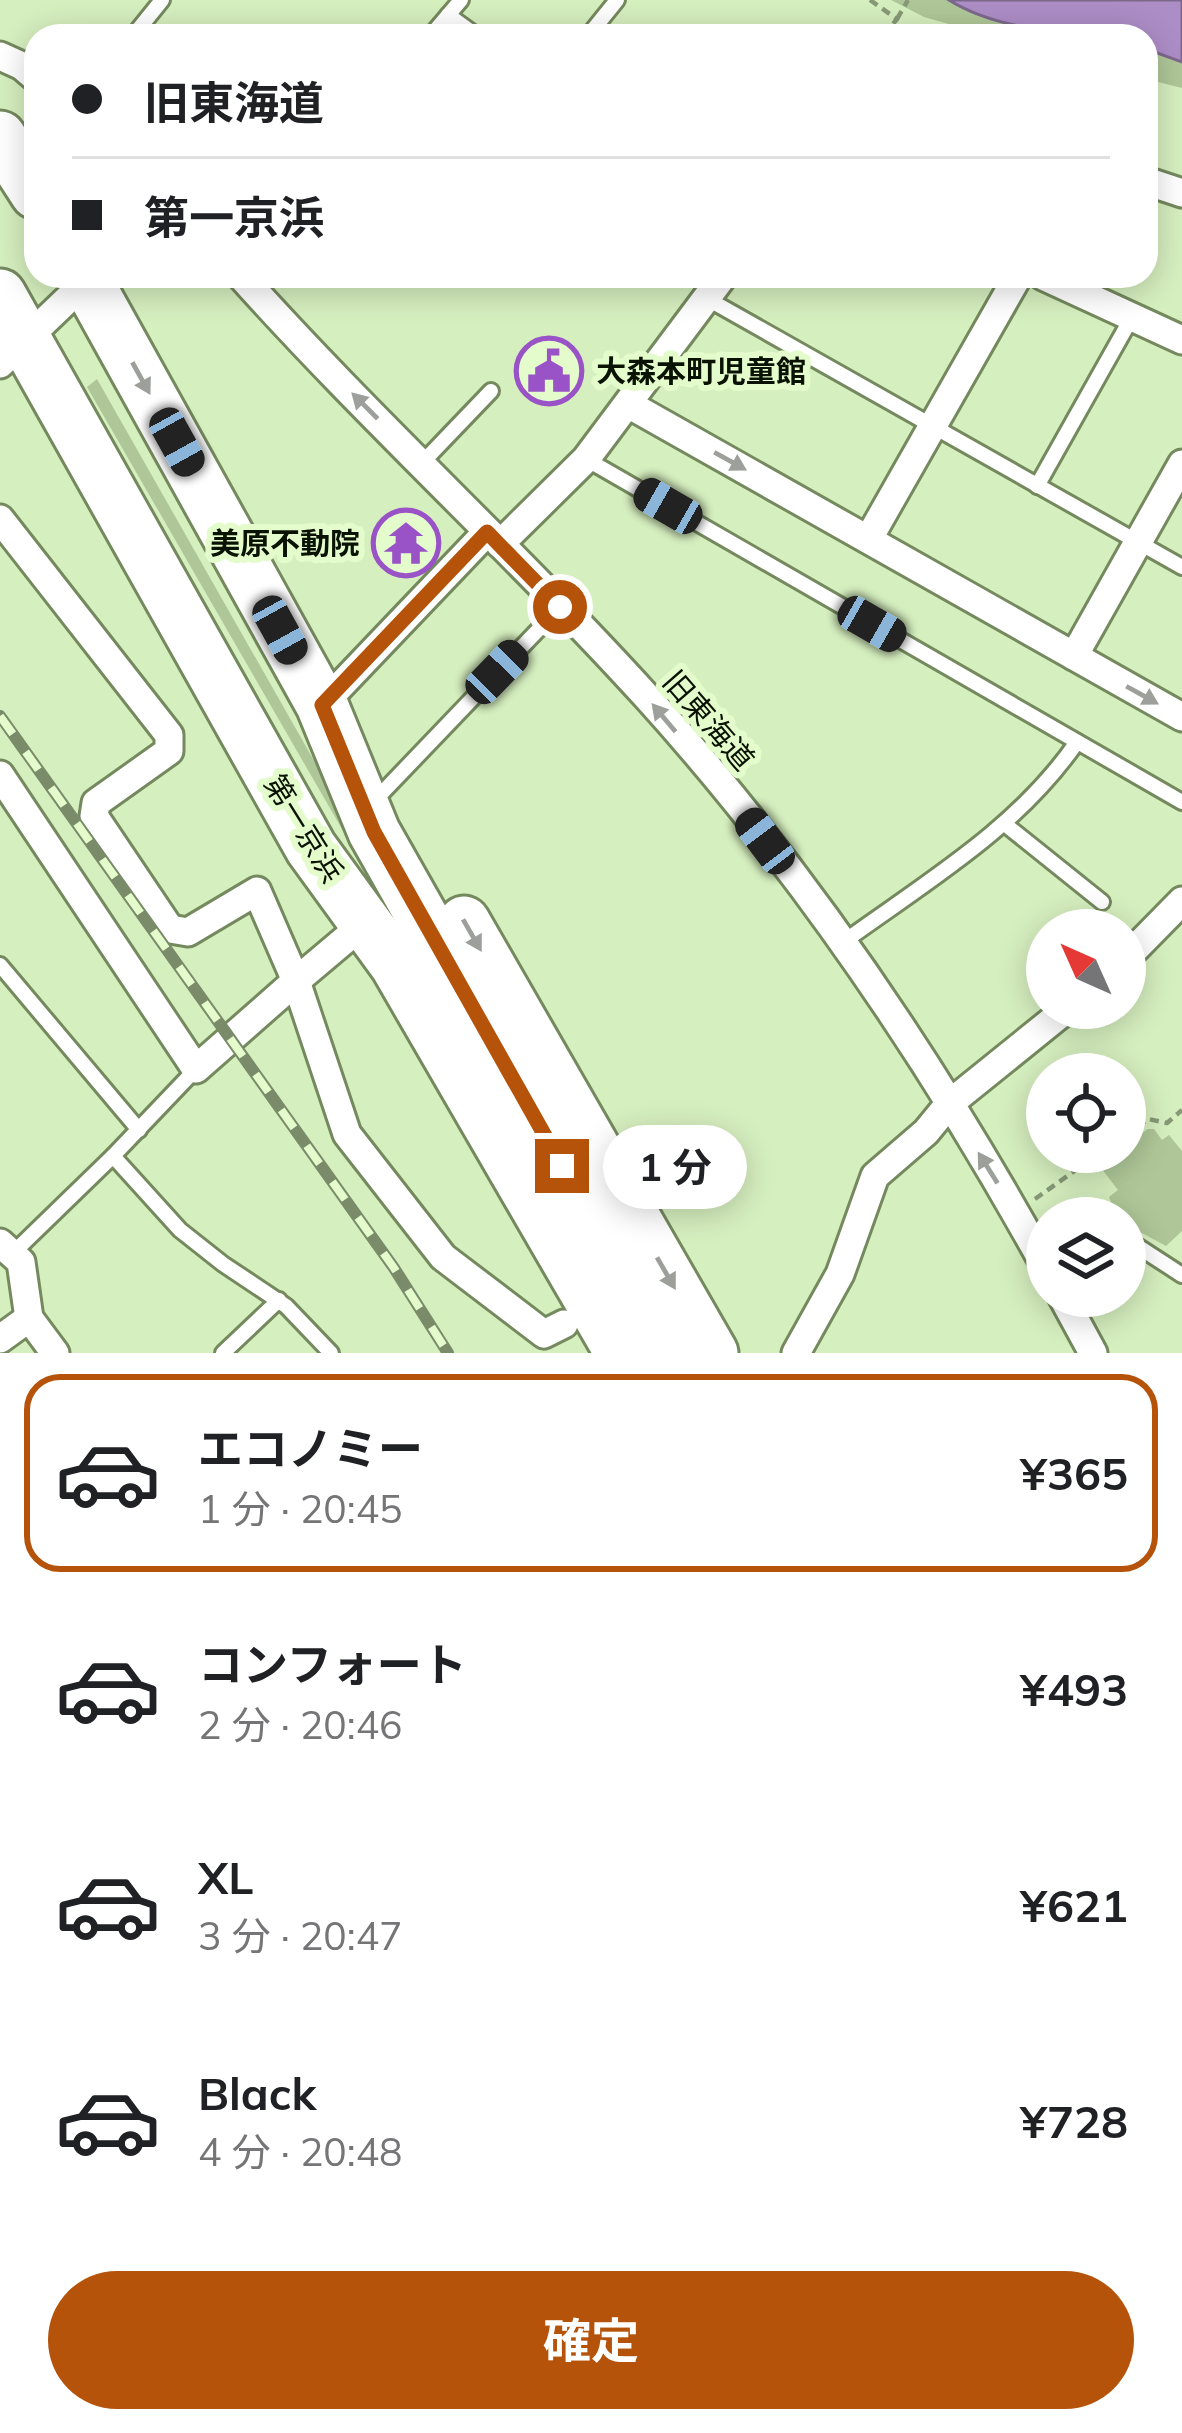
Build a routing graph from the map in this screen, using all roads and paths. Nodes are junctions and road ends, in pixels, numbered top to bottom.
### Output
1 (162, 0) edge
2 (461, 0) edge
3 (616, 0) edge
4 (870, 0) edge
5 (908, 0) edge
6 (448, 15) junction
7 (897, 19) junction
8 (143, 24) edge
9 (440, 24) edge
10 (460, 24) edge
11 (597, 24) edge
12 (893, 24) edge
13 (0, 136) edge
14 (24, 174) edge
15 (78, 288) edge
16 (93, 288) edge
17 (253, 288) edge
18 (714, 288) edge
19 (717, 288) edge
20 (1011, 288) edge
21 (1069, 288) edge
22 (0, 295) edge
23 (1132, 317) junction
24 (1182, 340) edge
25 (13, 352) edge
26 (491, 391) dead end
27 (628, 404) junction
28 (932, 427) junction
29 (586, 459) junction
30 (422, 463) junction
31 (1182, 464) edge
32 (1036, 486) junction
33 (0, 519) edge
34 (494, 538) junction
35 (869, 538) junction
36 (1138, 543) junction
37 (1182, 567) edge
38 (560, 607) junction
39 (1074, 656) junction
40 (1182, 717) edge
41 (329, 719) junction
42 (1077, 742) junction
43 (0, 775) edge
44 (379, 796) junction
45 (1182, 802) edge
46 (1006, 825) junction
47 (311, 848) junction
48 (1182, 901) edge
49 (1102, 902) dead end
50 (347, 938) junction
51 (1146, 938) edge
52 (842, 943) junction
53 (3, 974) edge
54 (296, 982) junction
55 (1042, 1029) edge
56 (196, 1069) junction
57 (949, 1104) junction
58 (1182, 1110) edge
59 (1146, 1120) edge
60 (139, 1130) junction
61 (113, 1156) junction
62 (1072, 1173) edge
63 (1016, 1213) junction
64 (1026, 1231) edge
65 (6, 1249) edge
66 (1146, 1252) edge
67 (1182, 1275) edge
68 (279, 1300) junction
69 (1073, 1317) edge
70 (29, 1318) junction
71 (572, 1338) edge
72 (0, 1339) edge
73 (55, 1353) edge
74 (223, 1353) edge
75 (331, 1353) edge
76 (621, 1353) edge
77 (669, 1353) edge
78 (712, 1353) edge
79 (796, 1353) edge
80 (1093, 1353) edge

1 - 8 lane
2 - 6 lane
3 - 11 lane
4 - 7 path
5 - 7 path
6 - 9 lane
6 - 10 lane
7 - 12 path
13 - 14 highway
15 - 25 street
16 -> 41 highway, 第一京浜
30 -> 17 street, 旧東海道
18 - 27 street
19 - 28 lane
20 - 28 street
21 - 23 street
22 - 25 highway, 第一京浜
23 - 24 street
23 - 32 lane
25 - 47 highway, 第一京浜
26 - 30 lane
27 - 29 street
27 -> 35 street
28 - 32 lane
28 - 35 street
29 - 34 street
29 - 42 lane
30 - 34 street, 旧東海道
31 - 36 street
32 - 36 lane
33 - 54 street
34 - 38 street, 旧東海道
34 - 41 street
35 - 39 street
36 - 37 lane
36 - 39 street
38 - 44 lane
52 -> 38 street, 旧東海道
39 -> 40 street
41 - 44 highway
41 - 77 highway, 第一京浜
42 - 45 lane
42 - 46 lane
43 - 56 street
44 -> 78 highway
46 - 49 lane
46 - 52 lane
47 - 50 highway
47 - 76 highway, 第一京浜
48 - 51 street
50 - 54 street
50 - 71 highway
52 - 57 street, 旧東海道
53 - 60 lane
54 - 56 street
54 - 71 street
55 - 57 street
56 - 60 lane
63 -> 57 street, 旧東海道
57 - 79 street
58 - 59 path
60 - 61 lane
61 - 65 lane
61 - 68 lane
62 - 63 path
63 - 64 street, 旧東海道
65 - 70 street
66 - 67 lane
68 - 74 lane
68 - 75 lane
69 - 80 street
70 - 72 street
70 - 73 street

